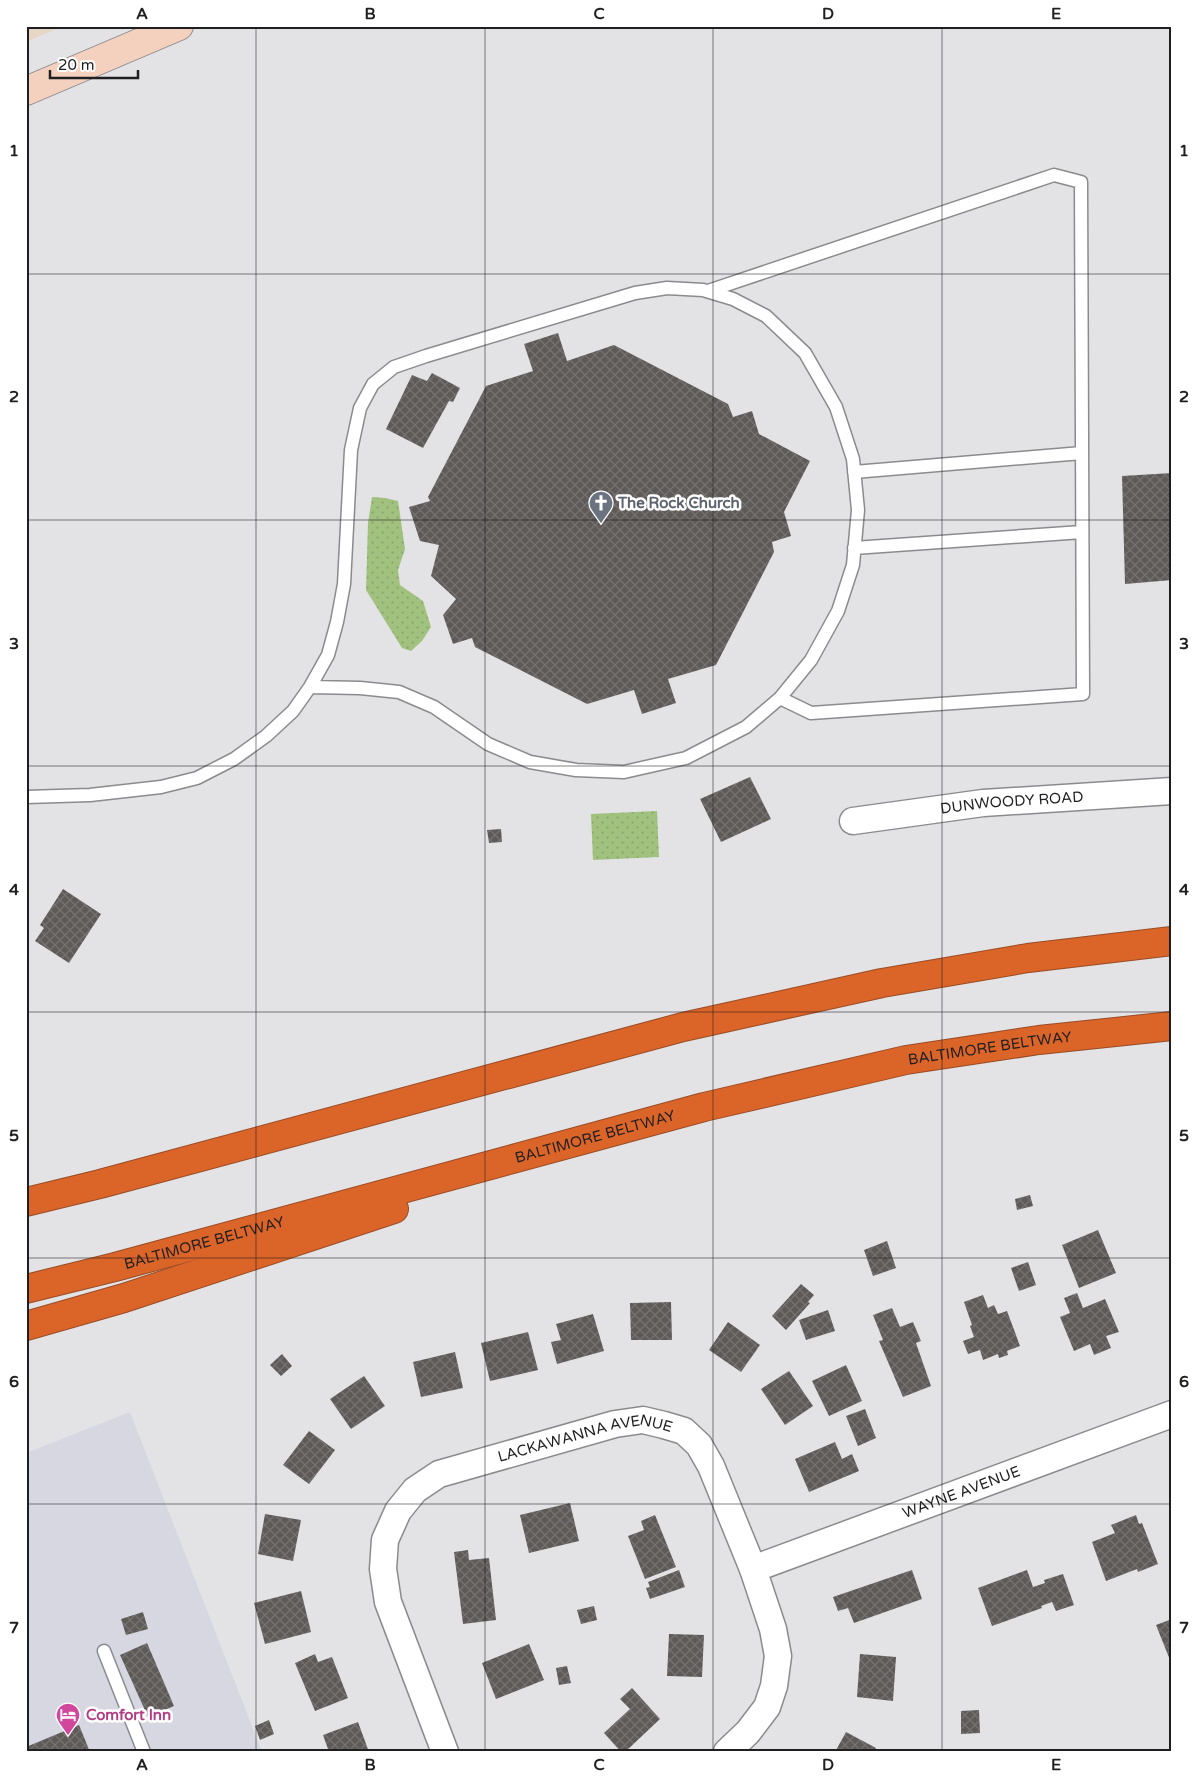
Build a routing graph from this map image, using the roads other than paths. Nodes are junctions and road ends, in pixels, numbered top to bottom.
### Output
1 (179, 26) edge
2 (26, 91) edge
3 (708, 291) junction
4 (1082, 453) junction
5 (854, 472) junction
6 (1082, 532) junction
7 (854, 548) junction
8 (310, 687) junction
9 (780, 698) junction
10 (1172, 792) edge
11 (26, 797) edge
12 (853, 821) dead end
13 (1172, 942) edge
14 (1172, 1026) edge
15 (704, 1107) junction
16 (26, 1202) edge
17 (26, 1289) edge
18 (26, 1326) edge
19 (1172, 1414) edge
20 (753, 1569) junction
21 (104, 1651) dead end
22 (144, 1752) edge
23 (445, 1752) edge
24 (727, 1752) edge

1 - 2 main road
3 - 4 lane
3 - 5 lane
3 - 8 lane
4 - 5 lane
4 - 6 lane
5 - 7 lane
6 - 7 lane
6 - 9 lane
7 - 9 lane
8 - 9 lane
8 - 11 lane
10 - 12 street, DUNWOODY ROAD
13 - 16 highway
14 - 15 highway, BALTIMORE BELTWAY
15 - 17 highway, BALTIMORE BELTWAY
15 - 18 highway
19 - 20 street, WAYNE AVENUE
20 - 23 street, LACKAWANNA AVENUE
20 - 24 street, LACKAWANNA AVENUE
21 - 22 lane

